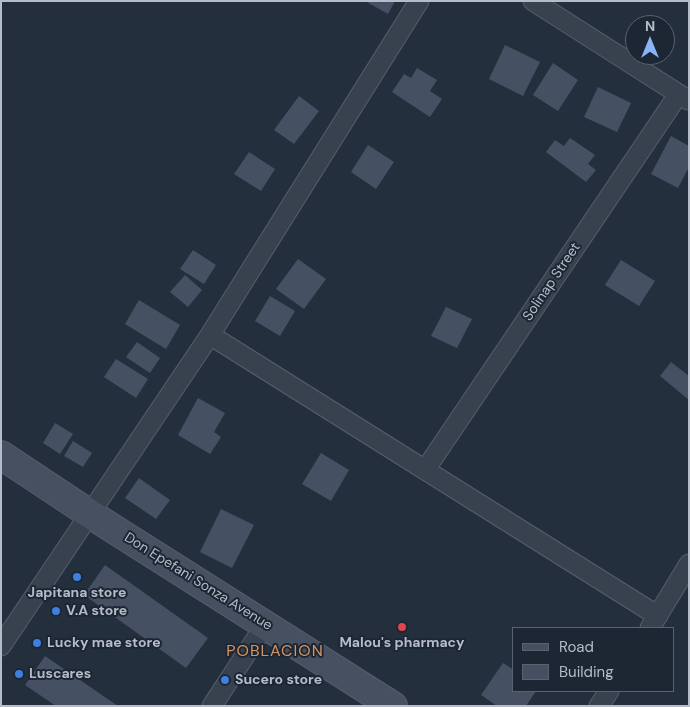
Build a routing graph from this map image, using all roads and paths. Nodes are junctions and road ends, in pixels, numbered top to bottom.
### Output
1 (419, 1) edge
2 (533, 1) edge
3 (684, 98) edge
4 (210, 335) junction
5 (2, 458) edge
6 (425, 470) junction
7 (90, 514) junction
8 (689, 564) edge
9 (654, 622) edge
10 (265, 624) junction
11 (1, 646) edge
12 (608, 692) edge
13 (212, 706) edge
14 (393, 706) edge
15 (599, 706) edge

1 - 4 street
2 - 3 street
3 - 6 street, Solinap Street
4 - 6 street
4 - 7 street
5 - 7 main road, Don Epefani Sonza Avenue
6 - 9 street
7 - 10 main road, Don Epefani Sonza Avenue
7 - 11 street
8 - 9 street
10 - 13 street
10 - 14 main road, Don Epefani Sonza Avenue
12 - 15 street

